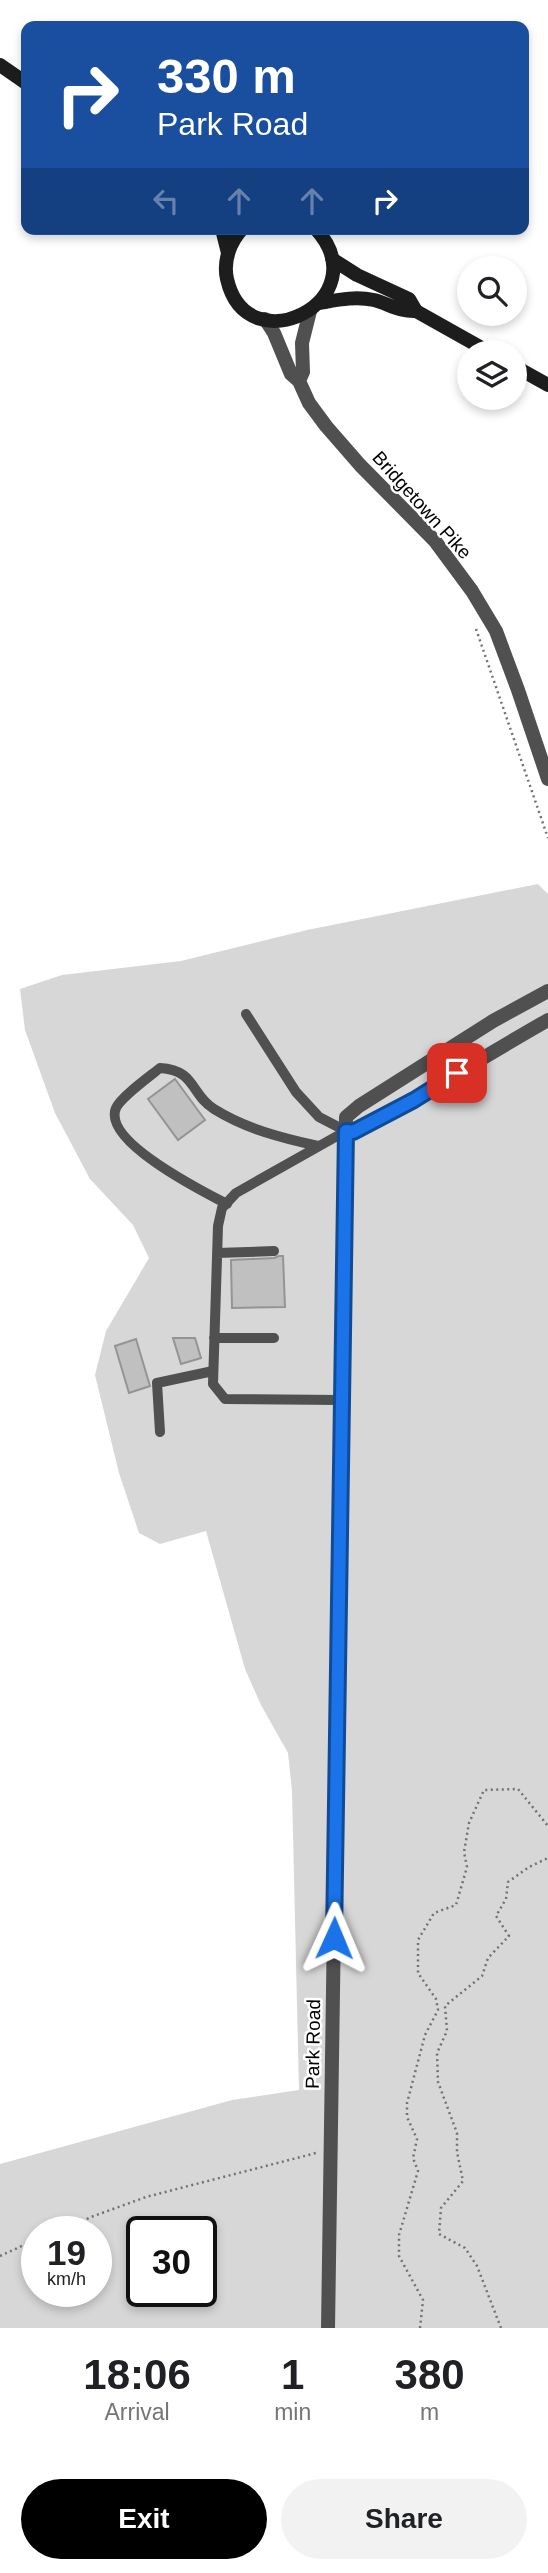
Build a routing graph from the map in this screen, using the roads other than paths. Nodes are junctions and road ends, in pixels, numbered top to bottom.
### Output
1 (0, 65) edge
2 (21, 80) edge
3 (224, 235) edge
4 (238, 235) edge
5 (320, 235) edge
6 (228, 253) junction
7 (332, 259) junction
8 (315, 307) junction
9 (416, 310) junction
10 (265, 319) junction
11 (468, 340) edge
12 (527, 373) edge
13 (299, 381) junction
14 (548, 385) edge
15 (548, 779) edge
16 (548, 990) edge
17 (246, 1014) dead end
18 (548, 1020) edge
19 (401, 1079) junction
20 (414, 1100) junction
21 (346, 1131) junction
22 (318, 1146) junction
23 (227, 1204) junction
24 (274, 1251) dead end
25 (217, 1253) junction
26 (214, 1338) junction
27 (274, 1338) dead end
28 (213, 1370) junction
29 (340, 1400) junction
30 (160, 1432) dead end
31 (328, 2328) edge

1 - 2 main road
3 - 6 main road
4 - 6 main road
5 - 7 main road
6 - 10 main road
7 - 8 main road
7 - 9 main road
8 - 9 main road
8 - 10 main road
8 - 13 street
9 - 11 main road
10 - 13 street, Bridgetown Pike
12 - 14 main road
13 - 15 street, Bridgetown Pike
16 - 19 street, Park Road
17 - 21 lane
18 - 20 street
19 - 20 lane
19 - 21 street, Park Road
20 - 21 street
21 - 22 lane
21 - 29 street, Park Road
22 - 23 lane
22 - 23 lane
23 - 25 lane
24 - 25 lane
25 - 26 lane
26 - 27 lane
26 - 28 lane
28 - 29 lane
28 - 30 lane
29 - 31 street, Park Road

